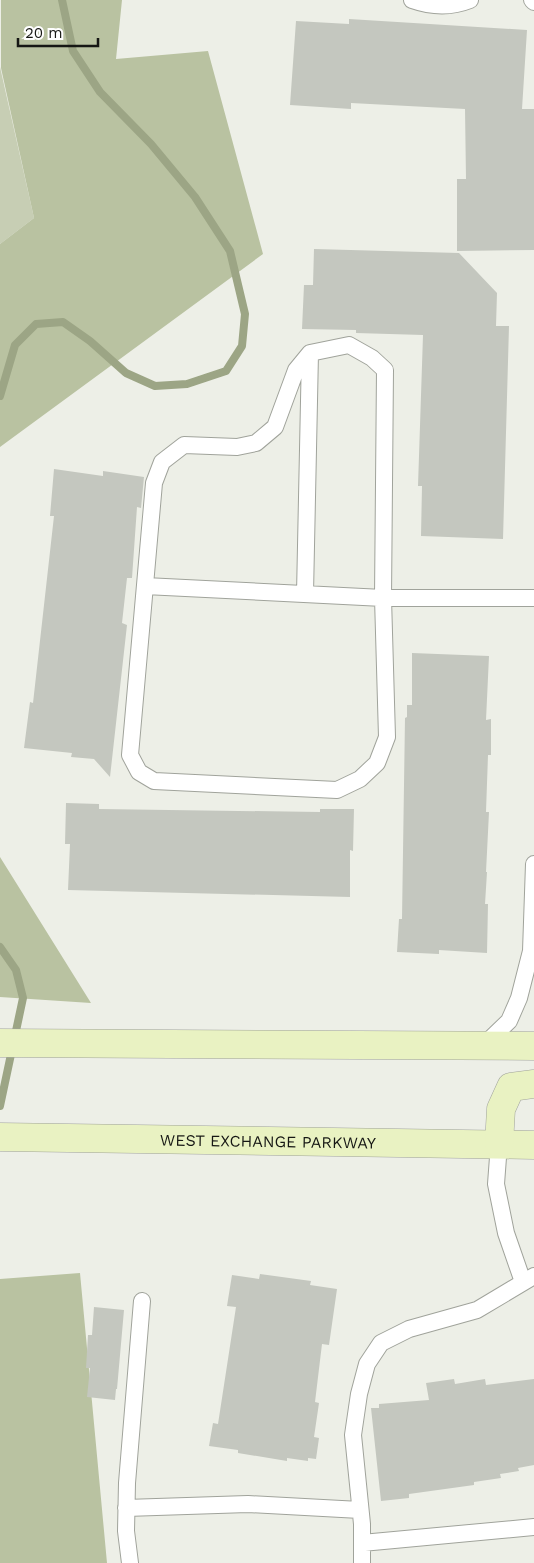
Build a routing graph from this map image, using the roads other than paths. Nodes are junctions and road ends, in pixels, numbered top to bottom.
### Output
1 (412, 0) edge
2 (470, 0) edge
3 (310, 353) junction
4 (145, 586) junction
5 (305, 594) junction
6 (383, 598) junction
7 (534, 598) edge
8 (534, 864) edge
9 (532, 954) edge
10 (0, 1043) edge
11 (483, 1046) junction
12 (534, 1046) edge
13 (534, 1084) edge
14 (0, 1137) edge
15 (499, 1144) junction
16 (534, 1145) edge
17 (529, 1279) edge
18 (142, 1301) dead end
19 (126, 1508) junction
20 (360, 1510) junction
21 (534, 1527) edge
22 (362, 1543) junction
23 (130, 1563) edge
24 (362, 1563) edge

1 - 2 lane
3 - 4 lane
3 - 5 lane
3 - 6 lane
4 - 5 lane
4 - 6 lane
5 - 6 lane
6 - 7 lane
8 - 9 lane
9 - 11 lane
10 - 11 main road
11 - 12 main road
13 - 15 main road
14 - 15 main road, WEST EXCHANGE PARKWAY
15 - 16 main road, WEST EXCHANGE PARKWAY
15 - 17 lane
17 - 20 lane
18 - 19 lane
19 - 20 lane
19 - 23 lane
20 - 22 lane
21 - 22 lane
22 - 24 lane

